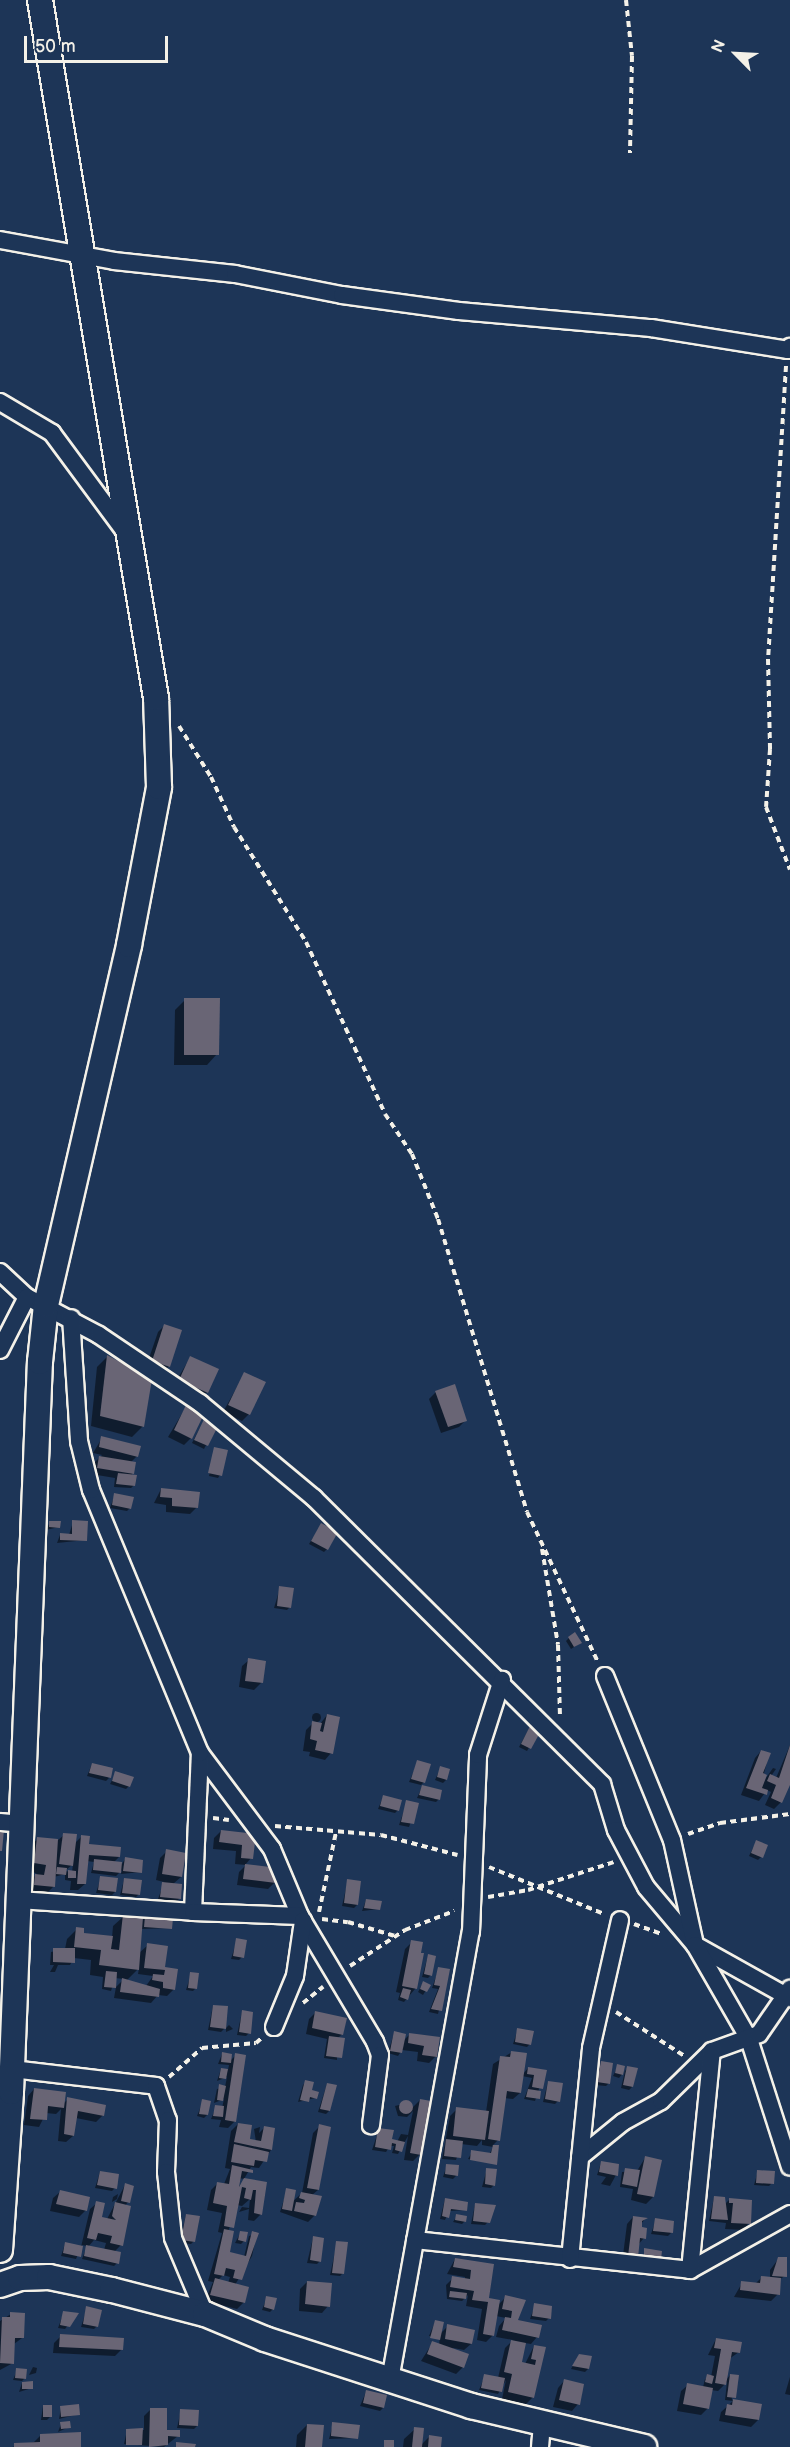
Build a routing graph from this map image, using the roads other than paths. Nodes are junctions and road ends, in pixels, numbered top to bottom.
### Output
1 (40, 0) edge
2 (0, 240) edge
3 (82, 254) junction
4 (789, 349) edge
5 (0, 402) edge
6 (130, 539) junction
7 (0, 1272) edge
8 (37, 1301) junction
9 (71, 1318) junction
10 (0, 1350) edge
11 (605, 1676) road end
12 (502, 1680) junction
13 (200, 1753) junction
14 (11, 1823) edge
15 (19, 1900) junction
16 (193, 1912) junction
17 (307, 1918) junction
18 (621, 1920) road end
19 (695, 1945) junction
20 (789, 1994) edge
21 (274, 2027) dead end
22 (749, 2039) junction
23 (712, 2051) junction
24 (12, 2069) junction
25 (5, 2104) edge
26 (371, 2125) dead end
27 (580, 2157) junction
28 (790, 2167) edge
29 (790, 2214) edge
30 (0, 2235) edge
31 (415, 2240) junction
32 (570, 2259) junction
33 (690, 2270) junction
34 (0, 2285) edge
35 (205, 2314) junction
36 (390, 2380) junction
37 (542, 2423) junction
38 (540, 2447) edge
39 (644, 2447) edge

1 - 3 street
2 - 3 street
3 - 4 street
3 - 6 street
5 - 6 street
6 - 8 street
7 - 8 street
8 - 9 street
8 - 10 street
8 - 14 street
9 - 12 street
9 - 13 street
11 - 19 street
12 - 19 street
12 - 31 street
13 - 16 street
13 - 17 street
14 - 15 street
15 - 16 street
15 - 24 street
16 - 17 street
17 - 21 street
17 - 26 street
18 - 27 street
19 - 20 street
19 - 22 street
20 - 22 street
22 - 23 street
22 - 28 street
23 - 27 street
23 - 33 street
24 - 25 street
24 - 35 street
25 - 30 street
27 - 32 street
29 - 33 street
31 - 32 street
31 - 36 street
32 - 33 street
34 - 35 street
35 - 36 street
36 - 37 street
37 - 38 street
37 - 39 street

